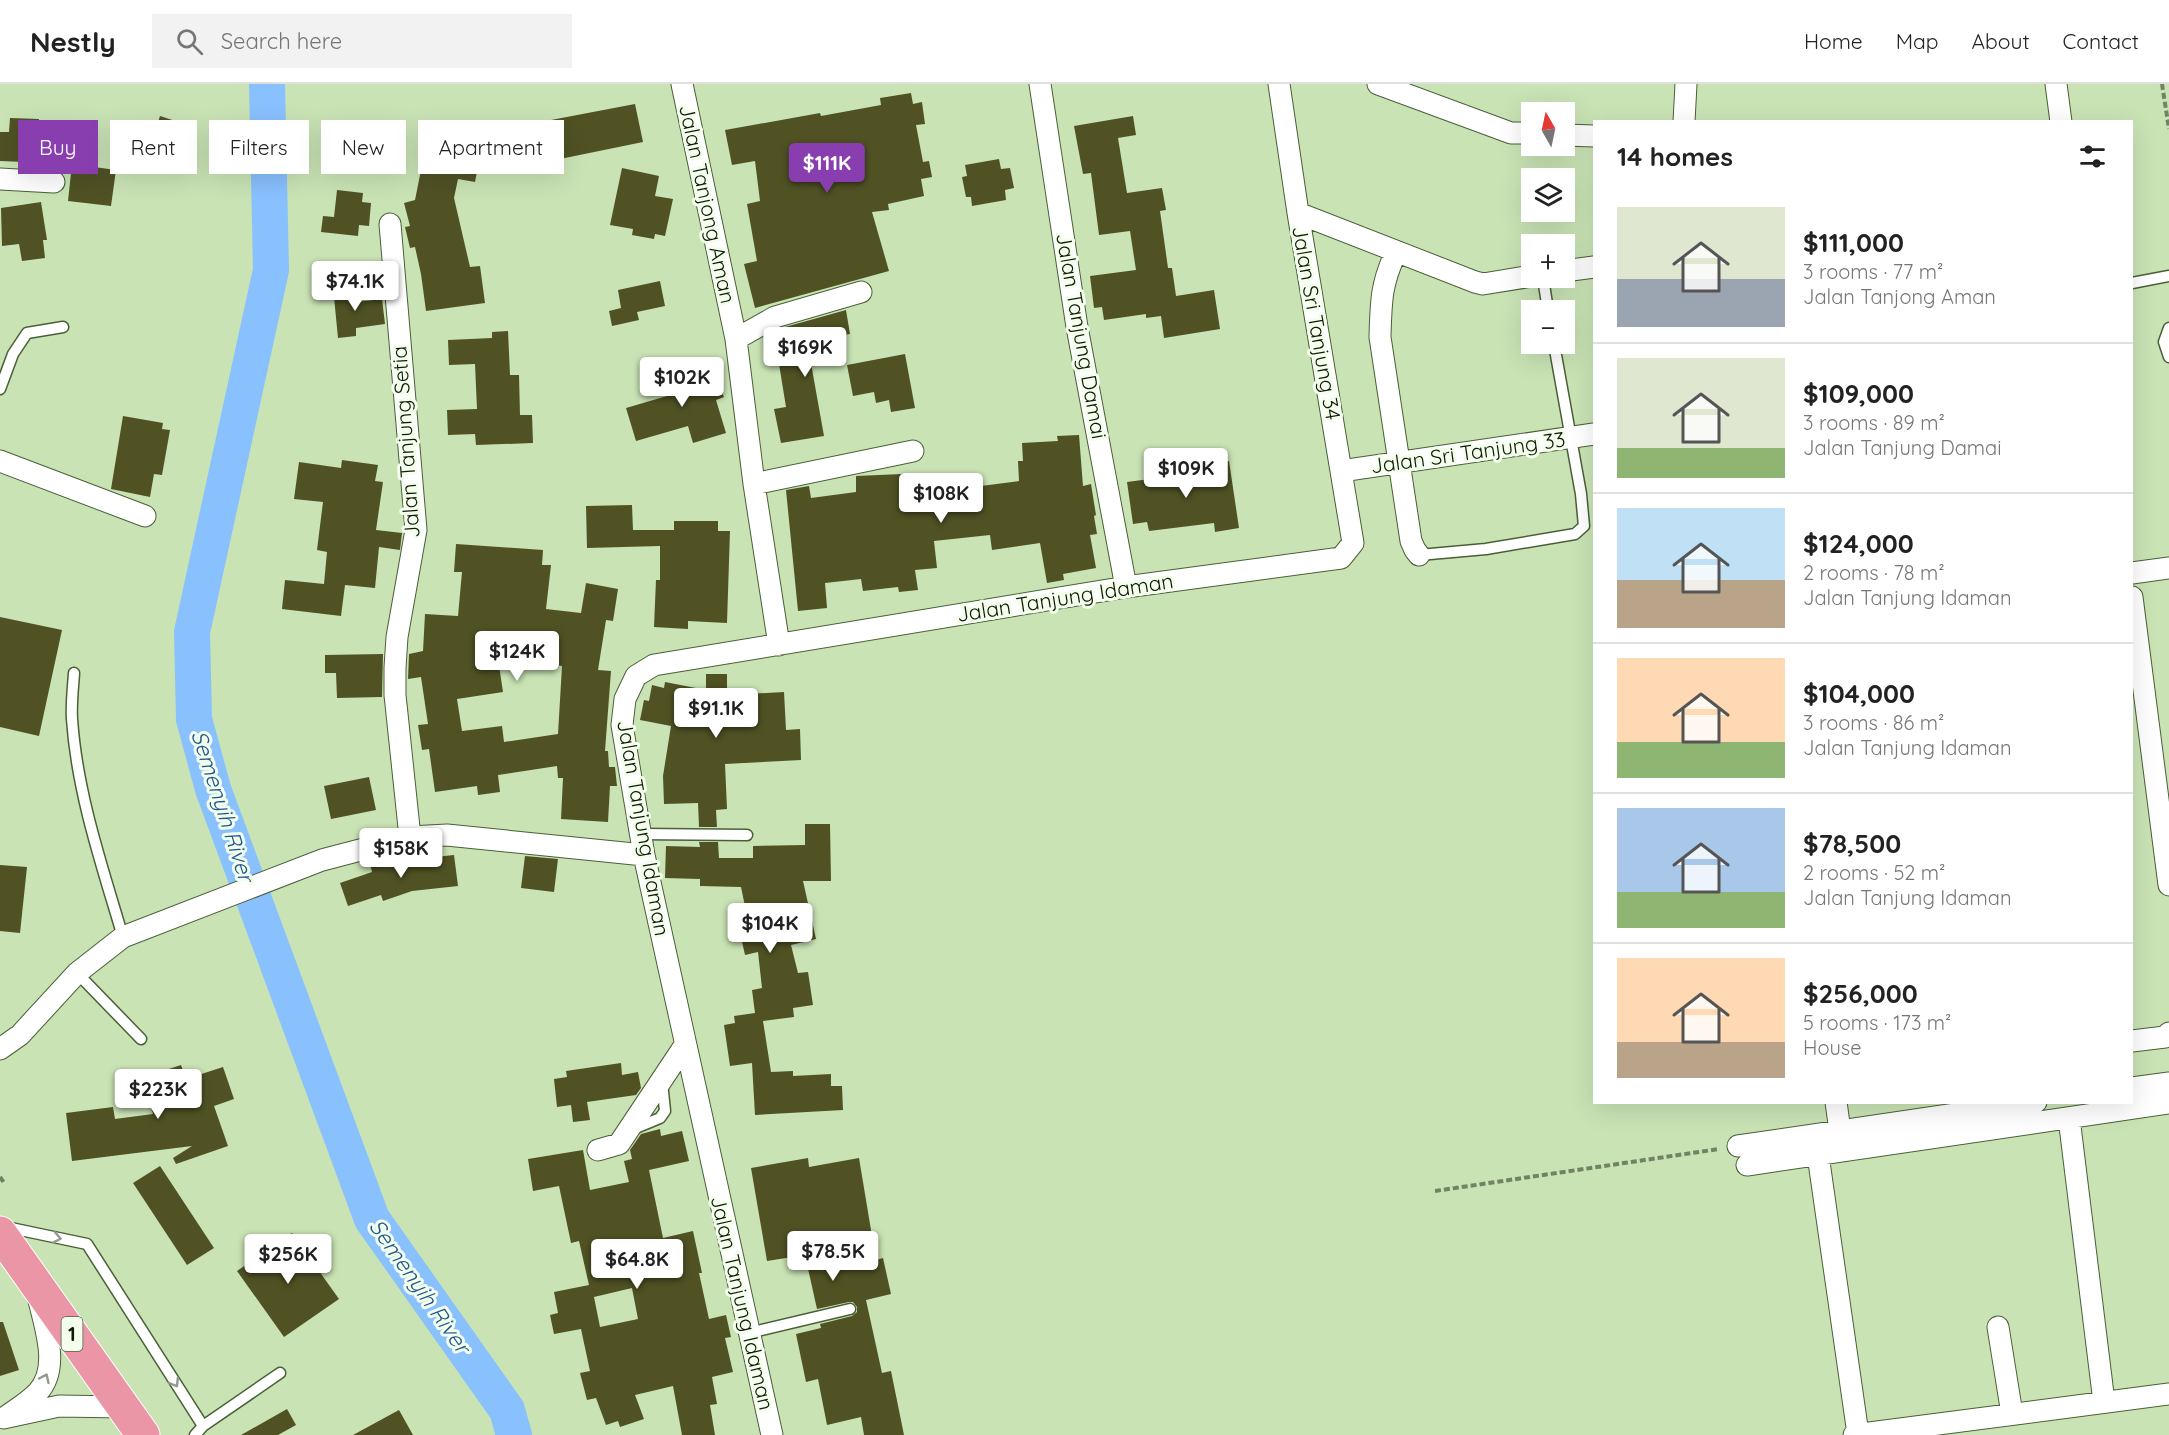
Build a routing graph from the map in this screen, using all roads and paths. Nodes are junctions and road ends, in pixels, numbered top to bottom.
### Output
1 (682, 84) edge
2 (1040, 84) edge
3 (1279, 84) edge
4 (1378, 84) edge
5 (1686, 84) edge
6 (2056, 84) edge
7 (2162, 84) edge
8 (1684, 120) edge
9 (2061, 120) edge
10 (2169, 129) edge
11 (1521, 132) edge
12 (1575, 135) edge
13 (1593, 136) edge
14 (0, 179) edge
15 (54, 182) dead end
16 (1298, 213) junction
17 (390, 224) dead end
18 (1396, 252) junction
19 (1593, 267) edge
20 (1575, 270) edge
21 (2169, 276) edge
22 (1521, 278) edge
23 (2133, 283) edge
24 (861, 292) dead end
25 (63, 327) dead end
26 (2169, 328) edge
27 (736, 339) junction
28 (1556, 354) edge
29 (2169, 357) edge
30 (0, 389) edge
31 (1593, 434) edge
32 (1569, 438) junction
33 (913, 451) dead end
34 (0, 460) edge
35 (1400, 462) junction
36 (1341, 471) junction
37 (754, 484) junction
38 (146, 516) dead end
39 (1419, 555) joint
40 (1341, 558) joint
41 (2169, 568) edge
42 (2133, 573) edge
43 (1126, 587) junction
44 (2133, 605) edge
45 (779, 645) junction
46 (74, 673) dead end
47 (747, 835) dead end
48 (410, 837) junction
49 (642, 845) junction
50 (2169, 885) edge
51 (123, 937) junction
52 (77, 973) junction
53 (2169, 1033) edge
54 (141, 1039) dead end
55 (2133, 1041) edge
56 (685, 1045) junction
57 (0, 1049) edge
58 (2169, 1083) edge
59 (2133, 1088) edge
60 (2169, 1103) edge
61 (1836, 1104) edge
62 (2022, 1104) edge
63 (2069, 1118) junction
64 (1840, 1131) junction
65 (598, 1150) dead end
66 (1818, 1155) junction
67 (1742, 1156) junction
68 (0, 1178) edge
69 (5, 1184) dead end
70 (1435, 1191) dead end
71 (0, 1226) edge
72 (0, 1233) edge
73 (35, 1282) junction
74 (850, 1310) dead end
75 (1998, 1327) dead end
76 (749, 1333) junction
77 (280, 1373) dead end
78 (2169, 1394) edge
79 (2104, 1402) junction
80 (123, 1407) junction
81 (2012, 1414) junction
82 (2, 1419) edge
83 (203, 1426) junction
84 (1858, 1434) edge
85 (143, 1435) edge
86 (195, 1435) edge
87 (772, 1435) edge
88 (1854, 1435) edge

1 - 27 street, Jalan Tanjong Aman
2 - 43 street, Jalan Tanjung Damai
3 - 16 street, Jalan Sri Tanjung 34
4 - 11 street
5 - 8 street
6 - 9 street
7 - 10 path
12 - 13 street
14 - 15 street
16 - 18 street
16 - 36 street, Jalan Sri Tanjung 34
17 - 48 street, Jalan Tanjung Setia
18 - 22 street
18 - 35 street
19 - 20 street
21 - 23 lane
24 - 27 street
25 - 30 lane
26 - 29 lane
27 - 37 street, Jalan Tanjong Aman
28 - 32 lane
31 - 32 street, Jalan Sri Tanjung 33
32 - 35 street, Jalan Sri Tanjung 33
32 - 39 lane
33 - 37 street
34 - 38 street
35 - 36 street, Jalan Sri Tanjung 33
35 - 39 street
36 - 40 street, Jalan Sri Tanjung 34
37 - 45 street, Jalan Tanjong Aman
40 - 43 street, Jalan Tanjung Idaman
41 - 42 street
43 - 45 street, Jalan Tanjung Idaman
44 - 50 street
45 - 49 street, Jalan Tanjung Idaman
46 - 51 lane
47 - 49 lane
48 - 49 street
48 - 51 street
49 - 56 street, Jalan Tanjung Idaman
51 - 52 street
52 - 54 lane
52 - 57 street
53 - 55 street
56 - 65 street
56 - 76 street, Jalan Tanjung Idaman
58 - 59 street
60 - 63 street
61 - 64 street
62 - 64 street
63 - 66 street
63 - 79 street
64 - 67 street
66 - 67 street
66 - 84 street
67 - 70 path
68 - 69 path
71 -> 83 lane
72 - 73 main road, 1
73 - 80 main road, 1
82 -> 73 street
74 - 76 lane
75 - 81 street
76 - 87 street, Jalan Tanjung Idaman
77 - 83 lane
78 - 79 street
79 - 81 street
80 - 82 street
80 - 85 main road, 1
81 - 84 street
83 - 86 lane
84 - 88 street

